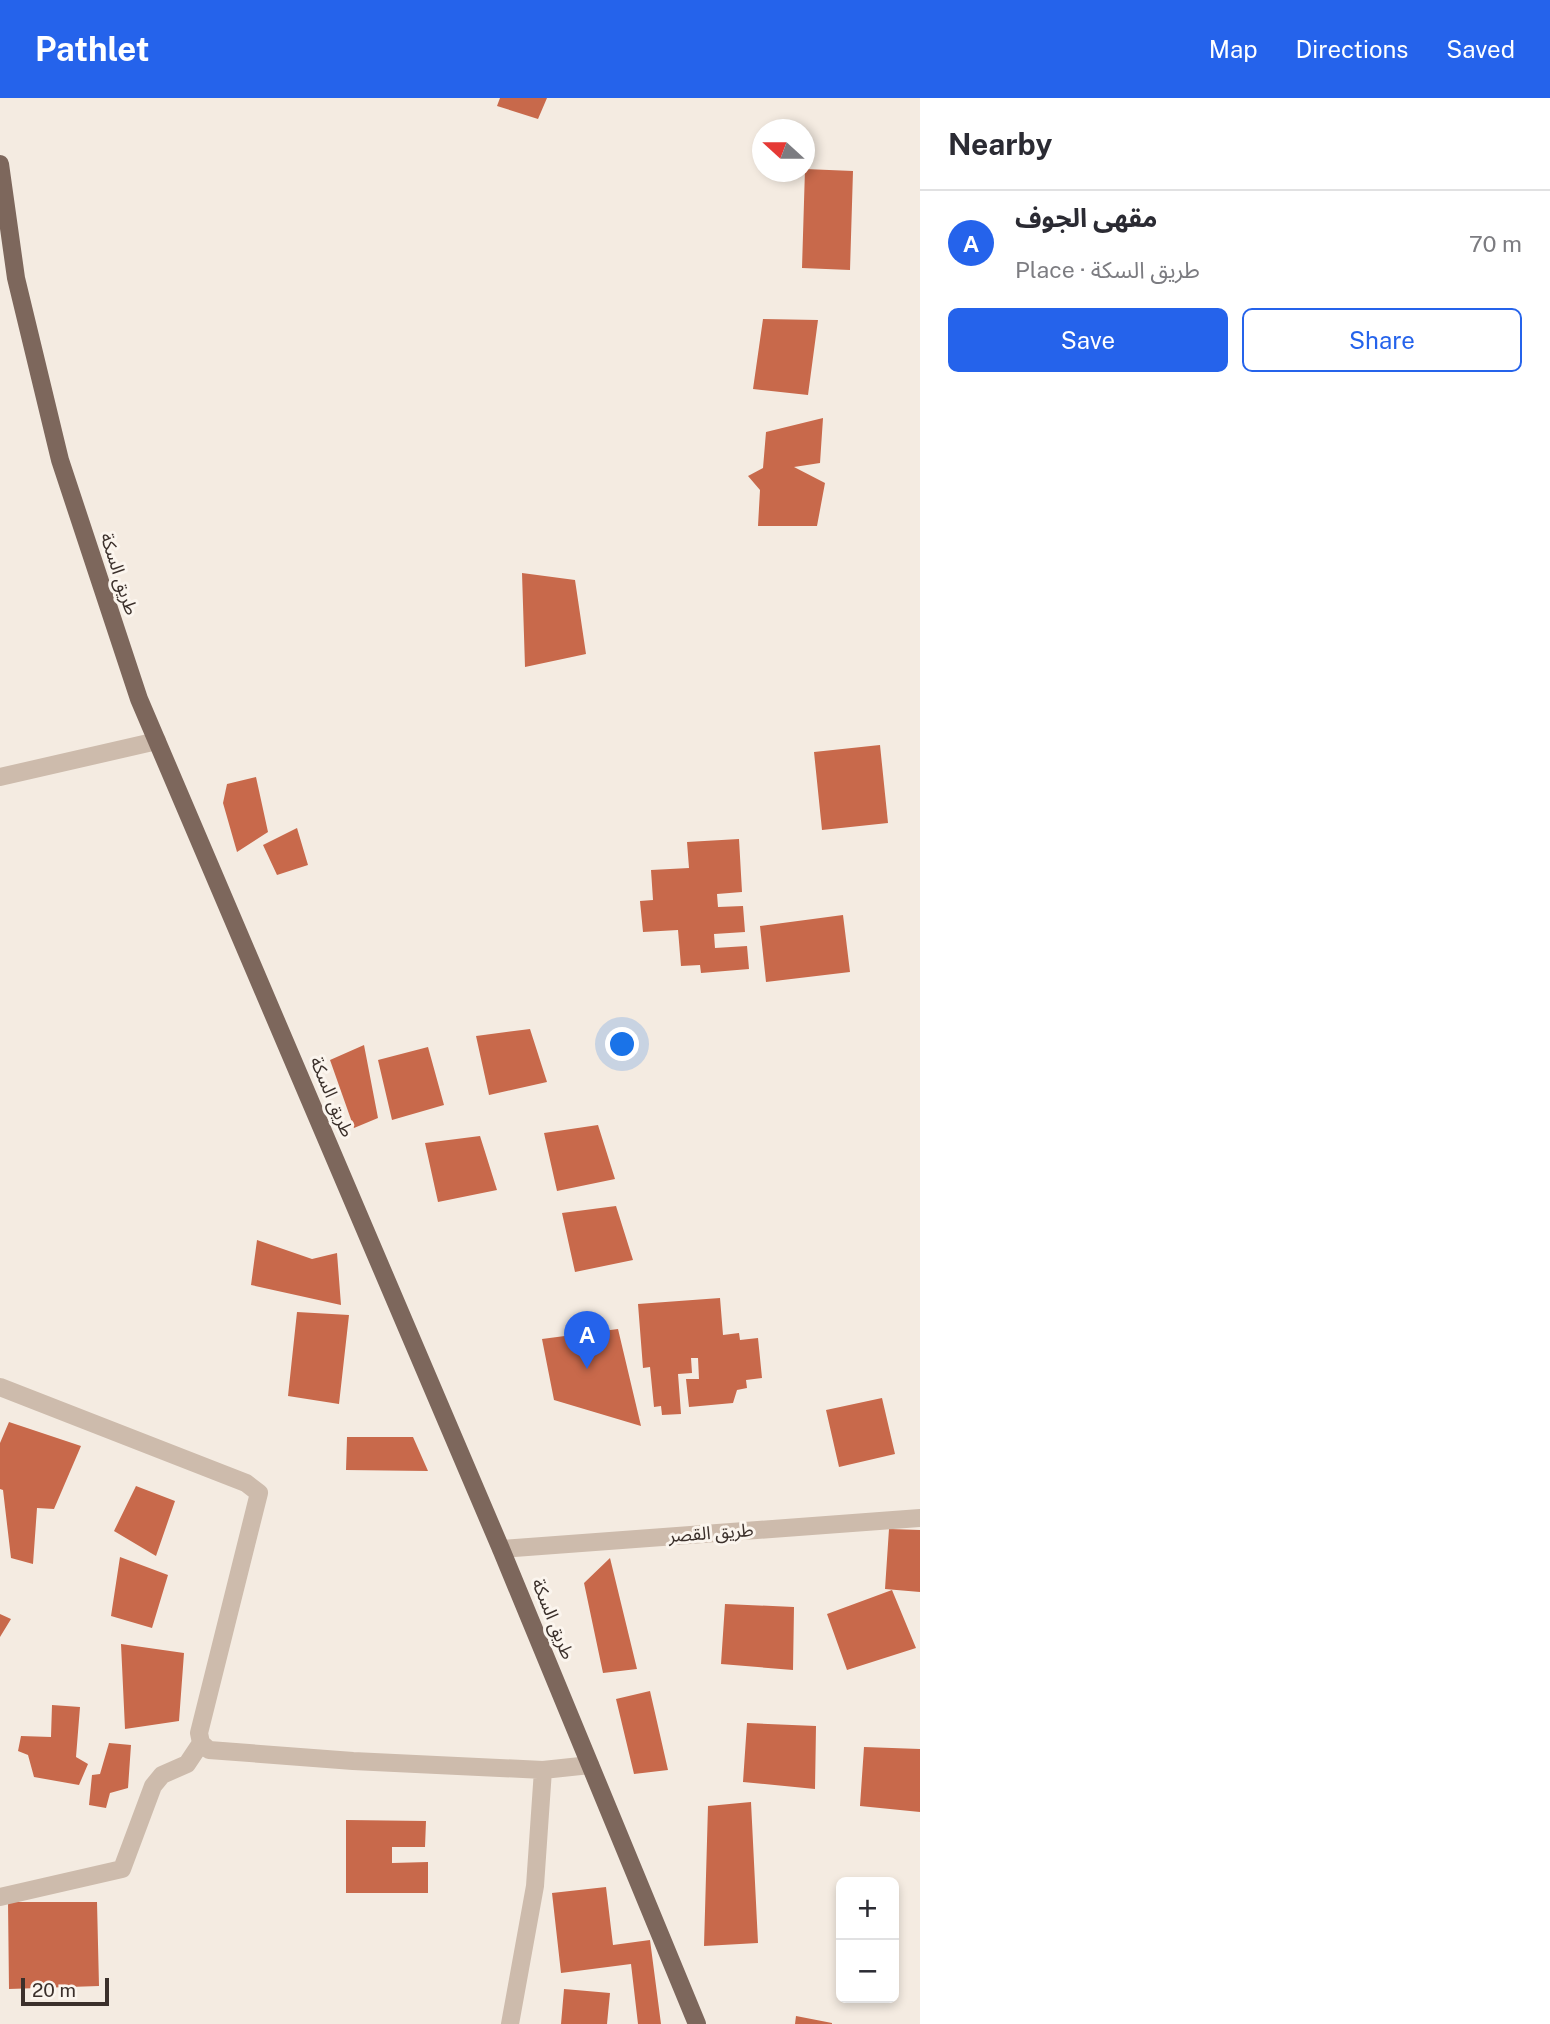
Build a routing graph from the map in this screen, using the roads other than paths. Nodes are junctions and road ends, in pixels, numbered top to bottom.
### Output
1 (0, 164) edge
2 (157, 741) junction
3 (0, 777) edge
4 (0, 1387) edge
5 (920, 1518) edge
6 (501, 1549) junction
7 (201, 1743) junction
8 (590, 1765) junction
9 (543, 1770) junction
10 (0, 1898) edge
11 (510, 2024) edge
12 (697, 2024) edge

1 - 2 main road, طريق السكة
2 - 3 street
2 - 6 main road, طريق السكة
4 - 7 street
5 - 6 street, طريق القصر
6 - 8 main road, طريق السكة
7 - 9 street
7 - 10 street
8 - 9 street
8 - 12 main road, طريق السكة
9 - 11 street

